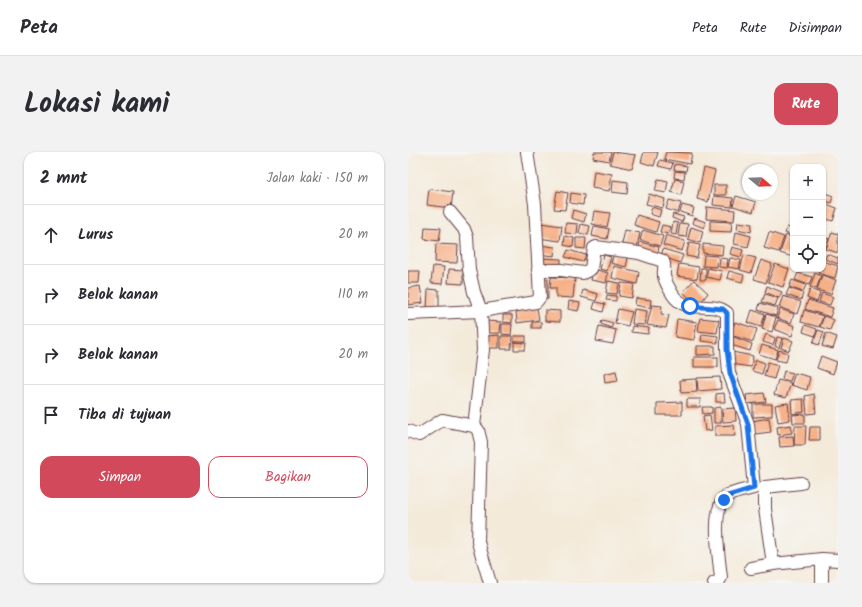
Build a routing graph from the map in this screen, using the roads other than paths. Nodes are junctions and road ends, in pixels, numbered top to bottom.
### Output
1 (527, 152) edge
2 (450, 212) dead end
3 (538, 270) junction
4 (481, 311) junction
5 (408, 315) edge
6 (474, 426) junction
7 (408, 431) edge
8 (801, 483) dead end
9 (760, 488) junction
10 (822, 559) junction
11 (838, 560) edge
12 (773, 564) junction
13 (751, 568) dead end
14 (490, 583) edge
15 (714, 583) edge
16 (822, 583) edge

1 - 3 street
2 - 4 street
3 - 4 street
3 - 9 street
4 - 5 street
4 - 6 street
6 - 7 street
6 - 14 street
8 - 9 street
9 - 12 street
9 - 15 street
10 - 11 street
10 - 12 street
10 - 16 street
12 - 13 street

